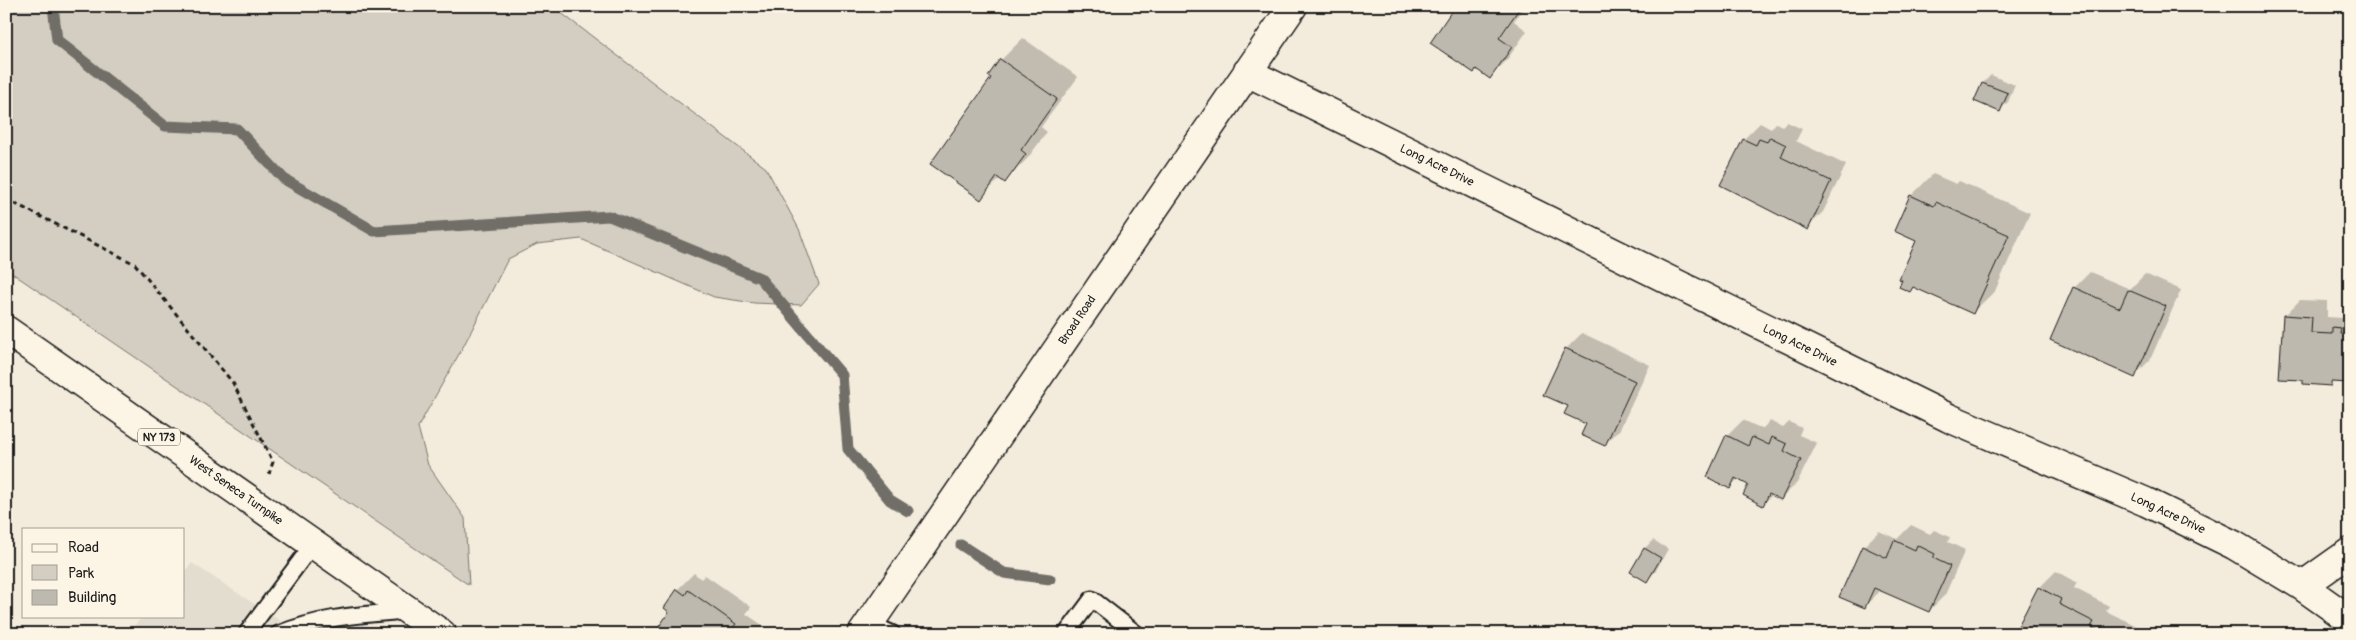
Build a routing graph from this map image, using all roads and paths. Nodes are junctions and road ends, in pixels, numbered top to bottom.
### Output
1 (1293, 6) edge
2 (1247, 72) junction
3 (6, 199) edge
4 (6, 330) edge
5 (259, 507) junction
6 (313, 544) junction
7 (2350, 552) edge
8 (2302, 586) junction
9 (409, 611) junction
10 (2350, 620) edge
11 (874, 630) edge
12 (246, 634) edge
13 (278, 634) edge
14 (442, 634) edge
15 (1066, 634) edge
16 (1137, 634) edge

1 - 2 street, Broad Road
2 - 8 street, Long Acre Drive
2 - 11 street, Broad Road
3 - 5 path
4 - 5 street, West Seneca Turnpike / NY 173
5 - 6 street, West Seneca Turnpike / NY 173
6 - 9 street, West Seneca Turnpike / NY 173
6 - 12 lane
7 - 8 street
8 - 10 street, Long Acre Drive
9 - 13 lane
9 - 14 street, West Seneca Turnpike / NY 173
15 - 16 lane

